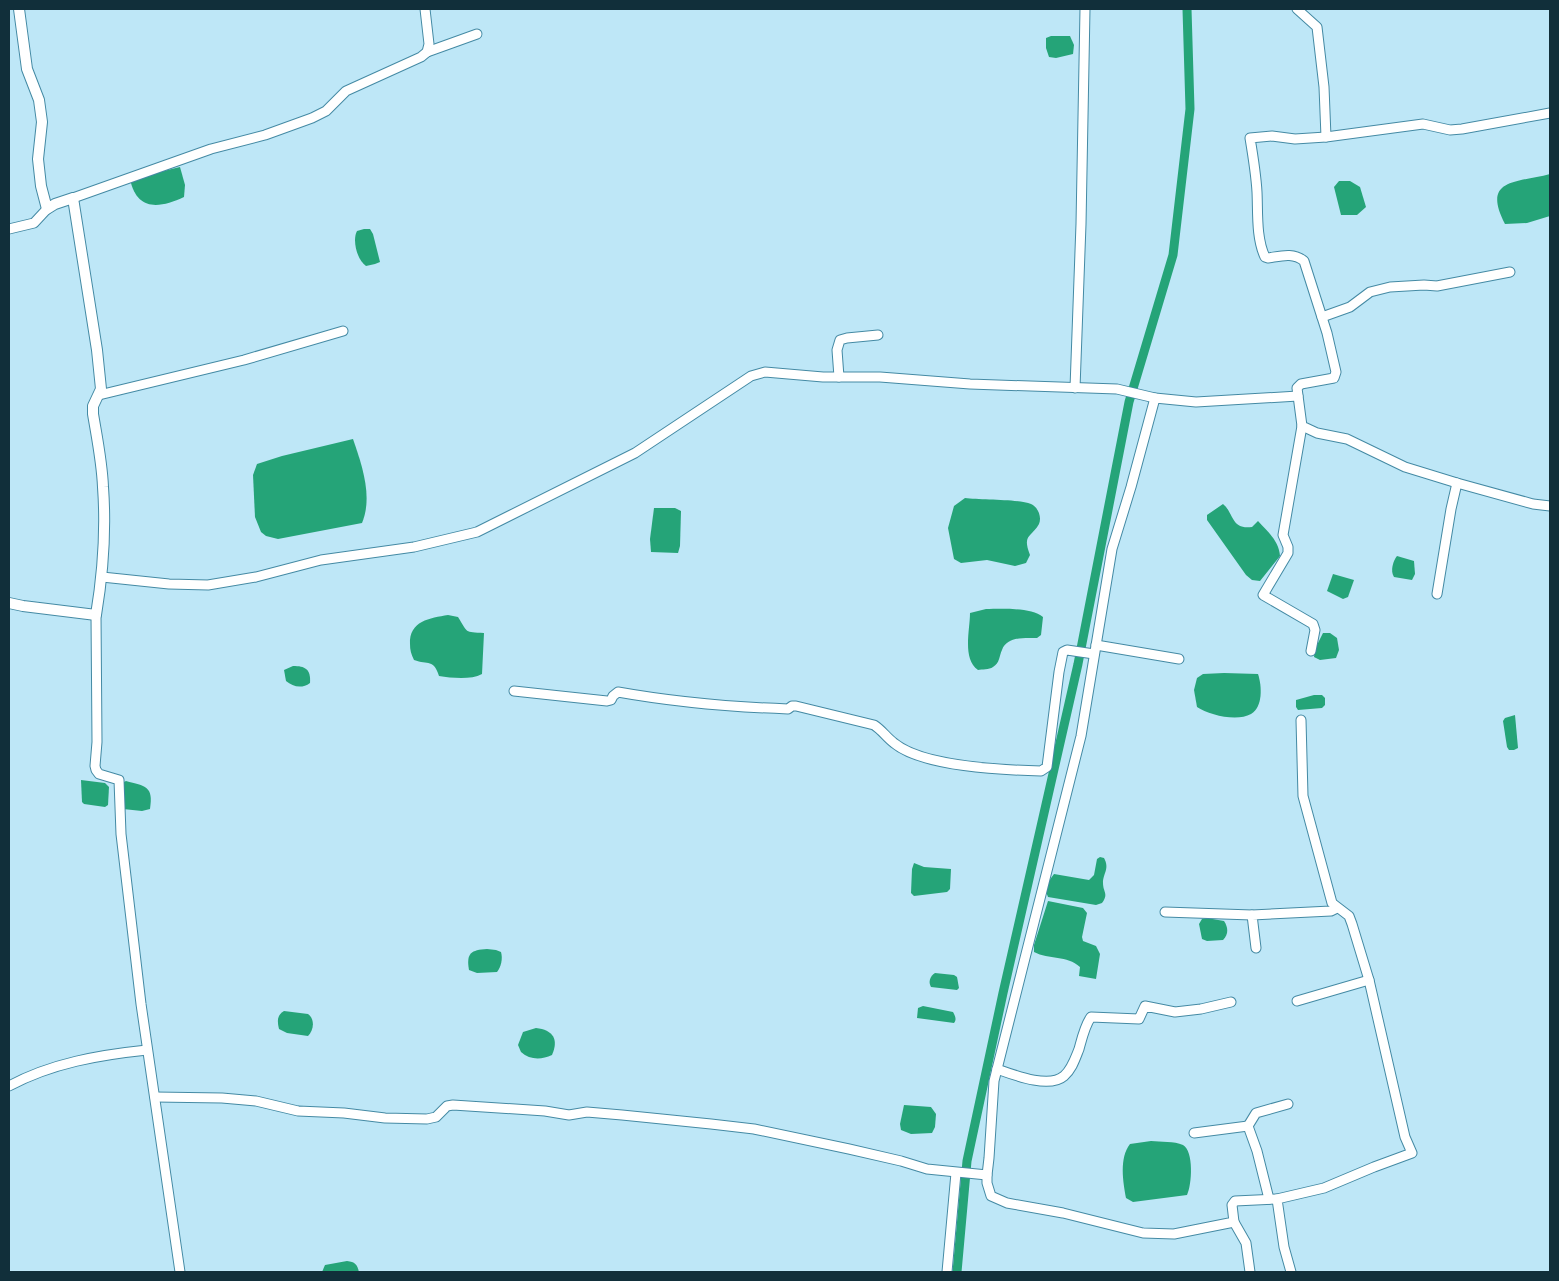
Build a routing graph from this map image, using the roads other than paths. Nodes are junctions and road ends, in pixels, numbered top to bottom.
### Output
1 (19, 9) edge
2 (425, 9) edge
3 (1085, 9) edge
4 (1297, 9) edge
5 (477, 34) dead end
6 (427, 52) junction
7 (1550, 113) edge
8 (1326, 137) junction
9 (73, 198) junction
10 (47, 209) junction
11 (9, 229) edge
12 (1510, 272) dead end
13 (1322, 317) junction
14 (344, 331) dead end
15 (878, 335) dead end
16 (839, 377) junction
17 (1075, 388) junction
18 (99, 395) junction
19 (1298, 396) junction
20 (1152, 397) junction
21 (1302, 426) junction
22 (1458, 484) junction
23 (1550, 506) edge
24 (102, 577) junction
25 (1437, 594) dead end
26 (9, 603) edge
27 (96, 615) junction
28 (1092, 650) junction
29 (1311, 651) dead end
30 (1179, 659) dead end
31 (514, 691) dead end
32 (1301, 720) dead end
33 (1337, 908) junction
34 (1165, 912) dead end
35 (1252, 916) junction
36 (1256, 948) dead end
37 (1369, 980) junction
38 (1297, 1001) dead end
39 (1231, 1002) dead end
40 (147, 1050) junction
41 (997, 1069) junction
42 (9, 1086) edge
43 (155, 1097) junction
44 (1288, 1104) dead end
45 (1248, 1126) junction
46 (1194, 1133) dead end
47 (959, 1173) junction
48 (987, 1175) junction
49 (1273, 1199) junction
50 (1234, 1222) junction
51 (180, 1272) edge
52 (947, 1272) edge
53 (1250, 1272) edge
54 (1291, 1272) edge

1 - 10 street
2 - 6 street
3 - 17 street
4 - 8 street
5 - 6 street
6 - 9 street
7 - 8 street
8 - 13 street
9 - 10 street
9 - 18 street
10 - 11 street
12 - 13 street
13 - 19 street
14 - 18 street
15 - 16 street
16 - 17 street
16 - 24 street
17 - 20 street
18 - 24 street
19 - 20 street
19 - 21 street
20 - 28 street
21 - 22 street
21 - 29 street
22 - 23 street
22 - 25 street
24 - 27 street
26 - 27 street
27 - 40 street
28 - 30 street
28 - 31 street
28 - 41 street
32 - 33 street
33 - 35 street
33 - 37 street
34 - 35 street
35 - 36 street
37 - 38 street
37 - 49 street
39 - 41 street
40 - 42 street
40 - 43 street
41 - 48 street
43 - 47 street
43 - 51 street
44 - 45 street
45 - 46 street
45 - 49 street
47 - 48 street
47 - 52 street
48 - 50 street
49 - 50 street
49 - 54 street
50 - 53 street

